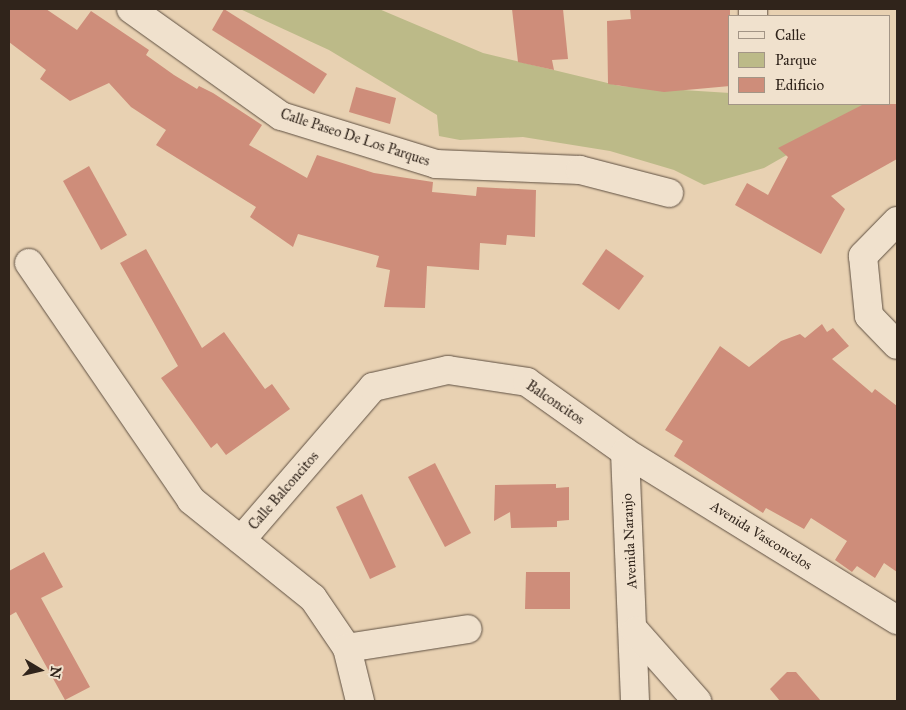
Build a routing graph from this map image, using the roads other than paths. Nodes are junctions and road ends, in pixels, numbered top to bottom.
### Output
1 (131, 9) edge
2 (669, 193) dead end
3 (897, 221) edge
4 (29, 263) dead end
5 (897, 345) edge
6 (448, 370) joint
7 (625, 452) junction
8 (241, 540) junction
9 (897, 620) edge
10 (468, 629) dead end
11 (635, 631) junction
12 (347, 648) junction
13 (360, 701) edge
14 (635, 701) edge
15 (697, 701) edge

1 - 2 street, Calle Paseo De Los Parques
3 - 5 street
4 - 8 street
6 - 7 street, Balconcitos
6 - 8 street, Calle Balconcitos
7 - 9 street, Avenida Vasconcelos
7 - 11 street, Avenida Naranjo
8 - 12 street, Calle Balconcitos
10 - 12 street
11 - 14 street
11 - 15 street
12 - 13 street, Calle Balconcitos

